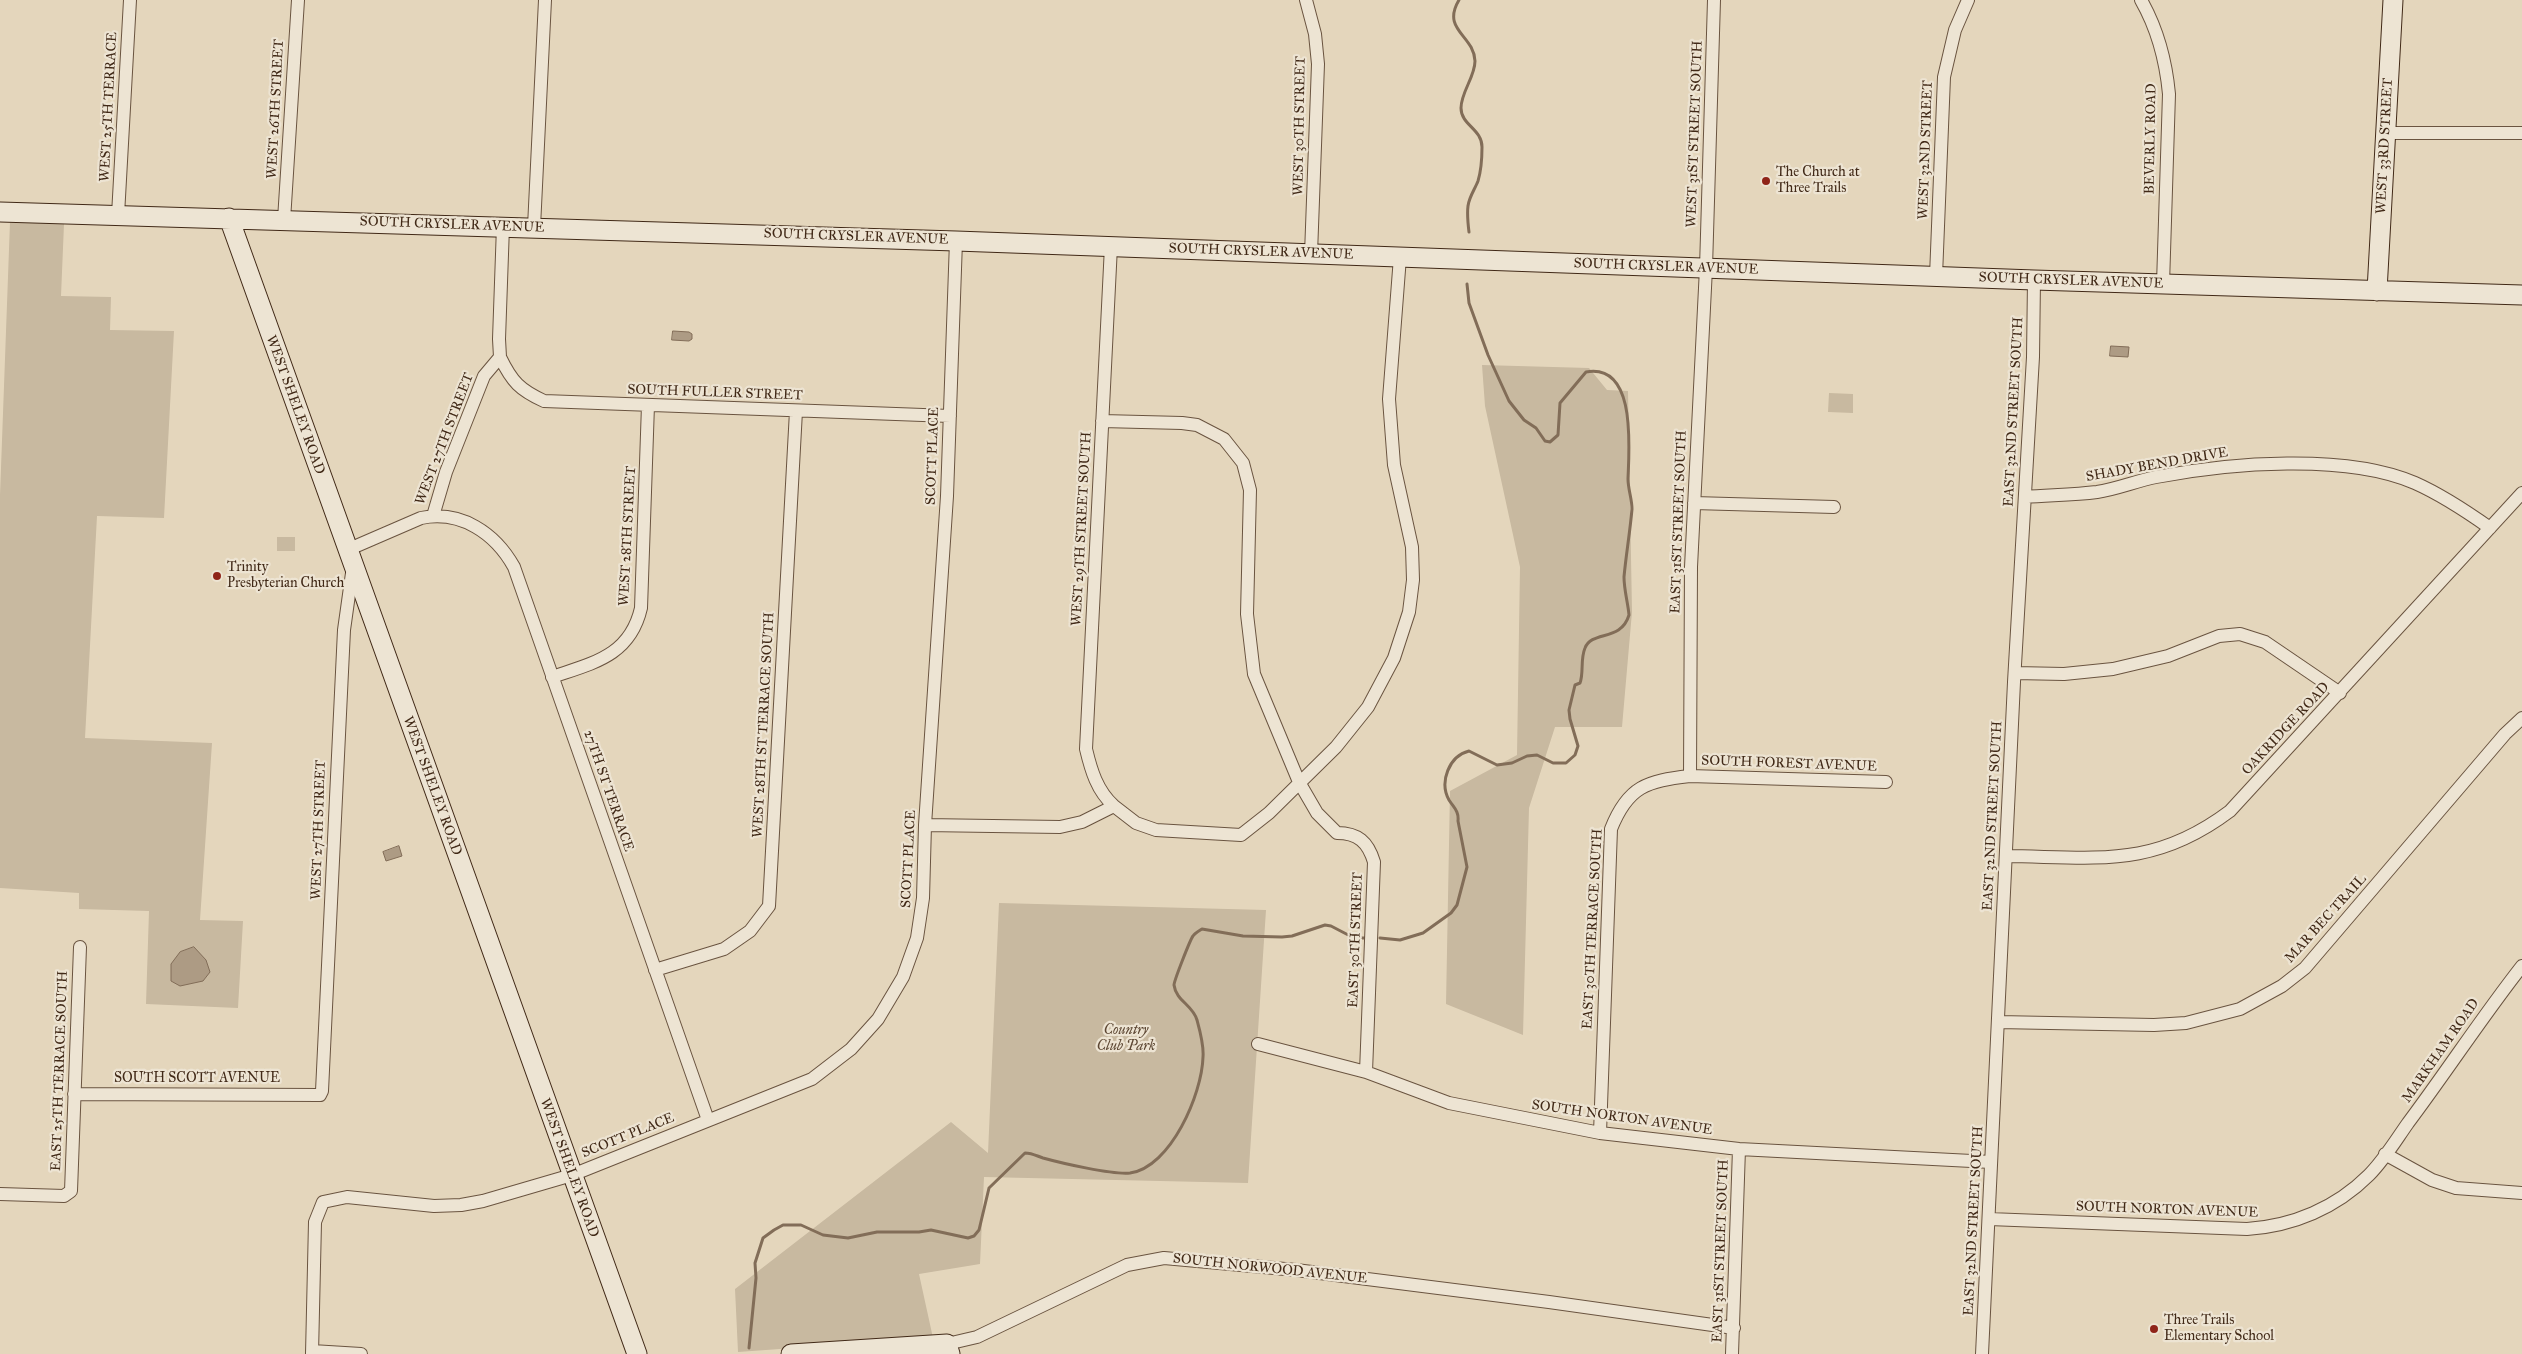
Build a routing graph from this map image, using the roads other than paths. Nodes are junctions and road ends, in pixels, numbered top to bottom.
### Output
1 (130, 0) edge
2 (298, 0) edge
3 (546, 0) edge
4 (1306, 0) edge
5 (1714, 0) edge
6 (1968, 0) edge
7 (2141, 0) edge
8 (2393, 0) edge
9 (2386, 133) junction
10 (2522, 133) edge
11 (0, 212) edge
12 (118, 215) junction
13 (229, 218) junction
14 (284, 220) junction
15 (503, 226) junction
16 (534, 227) junction
17 (956, 240) junction
18 (1111, 246) junction
19 (1311, 254) junction
20 (1400, 257) junction
21 (1706, 268) junction
22 (1936, 276) junction
23 (2034, 280) junction
24 (2163, 284) junction
25 (2378, 291) junction
26 (2522, 295) edge
27 (500, 358) junction
28 (648, 405) junction
29 (796, 411) junction
30 (950, 416) junction
31 (1102, 421) junction
32 (2522, 493) edge
33 (2025, 497) junction
34 (1694, 502) junction
35 (1834, 507) dead end
36 (433, 516) junction
37 (2490, 528) junction
38 (350, 558) junction
39 (2015, 673) junction
40 (552, 677) junction
41 (2340, 693) junction
42 (2522, 718) edge
43 (1690, 776) junction
44 (1299, 782) junction
45 (1886, 782) dead end
46 (1114, 806) junction
47 (925, 825) junction
48 (2006, 856) junction
49 (80, 947) dead end
50 (2522, 966) edge
51 (655, 970) junction
52 (1998, 1022) junction
53 (1258, 1044) dead end
54 (1366, 1072) junction
55 (74, 1094) junction
56 (320, 1095) joint
57 (708, 1120) junction
58 (1600, 1133) junction
59 (1739, 1149) junction
60 (2385, 1154) junction
61 (1992, 1162) junction
62 (572, 1175) junction
63 (2522, 1193) edge
64 (0, 1194) edge
65 (1989, 1219) junction
66 (1734, 1328) junction
67 (949, 1349) edge
68 (312, 1352) edge
69 (361, 1354) edge
70 (637, 1354) edge
71 (791, 1354) edge
72 (1732, 1354) edge
73 (1982, 1354) edge

1 - 12 street, WEST 25TH TERRACE
2 - 14 street, WEST 26TH STREET
3 - 16 street
4 - 19 street, WEST 30TH STREET
5 - 21 street, WEST 31ST STREET SOUTH
6 - 22 street, WEST 32ND STREET
7 - 24 street, BEVERLY ROAD
8 - 9 main road, WEST 33RD STREET
9 - 10 street
9 - 25 main road, WEST 33RD STREET
11 - 12 main road, SOUTH CRYSLER AVENUE
12 - 13 main road, SOUTH CRYSLER AVENUE
13 - 14 main road, SOUTH CRYSLER AVENUE
13 - 38 main road, WEST SHELEY ROAD
14 - 15 main road, SOUTH CRYSLER AVENUE
15 - 16 main road, SOUTH CRYSLER AVENUE
15 - 27 street
16 - 17 main road, SOUTH CRYSLER AVENUE
17 - 18 main road, SOUTH CRYSLER AVENUE
17 - 30 street, SCOTT PLACE
18 - 19 main road, SOUTH CRYSLER AVENUE
18 - 31 street, WEST 29TH STREET SOUTH
19 - 20 main road, SOUTH CRYSLER AVENUE
20 - 21 main road, SOUTH CRYSLER AVENUE
20 - 44 street
21 - 22 main road, SOUTH CRYSLER AVENUE
21 - 34 street, EAST 31ST STREET SOUTH
22 - 23 main road, SOUTH CRYSLER AVENUE
23 - 24 main road, SOUTH CRYSLER AVENUE
23 - 33 street, EAST 32ND STREET SOUTH
24 - 25 main road, SOUTH CRYSLER AVENUE
25 - 26 main road, SOUTH CRYSLER AVENUE
27 - 28 street, SOUTH FULLER STREET
27 - 36 street, WEST 27TH STREET
28 - 29 street, SOUTH FULLER STREET
28 - 40 street, WEST 28TH STREET
29 - 30 street, SOUTH FULLER STREET
29 - 51 street, WEST 28TH ST TERRACE SOUTH
30 - 47 street, SCOTT PLACE
31 - 44 street
31 - 46 street, WEST 29TH STREET SOUTH
32 - 37 street, OAKRIDGE ROAD
33 - 37 street, SHADY BEND DRIVE
33 - 39 street, EAST 32ND STREET SOUTH
34 - 35 street
34 - 43 street, EAST 31ST STREET SOUTH
36 - 38 street, WEST 27TH STREET
36 - 40 street, 27TH ST TERRACE
37 - 41 street, OAKRIDGE ROAD
38 - 56 street, WEST 27TH STREET
38 - 62 main road, WEST SHELEY ROAD
39 - 41 street
39 - 48 street, EAST 32ND STREET SOUTH
40 - 51 street, 27TH ST TERRACE
41 - 48 street, OAKRIDGE ROAD
42 - 52 street, MAR BEC TRAIL
43 - 45 street, SOUTH FOREST AVENUE
43 - 58 street, EAST 30TH TERRACE SOUTH
44 - 46 street
44 - 54 street, EAST 30TH STREET
46 - 47 street
47 - 57 street, SCOTT PLACE
48 - 52 street, EAST 32ND STREET SOUTH
49 - 55 street, EAST 25TH TERRACE SOUTH
50 - 60 street, MARKHAM ROAD
51 - 57 street, 27TH ST TERRACE
52 - 61 street, EAST 32ND STREET SOUTH
53 - 54 street, SOUTH NORTON AVENUE
54 - 58 street, SOUTH NORTON AVENUE
55 - 56 street, SOUTH SCOTT AVENUE
55 - 64 street, EAST 25TH TERRACE SOUTH
57 - 62 street, SCOTT PLACE
58 - 59 street, SOUTH NORTON AVENUE
59 - 61 street, SOUTH NORTON AVENUE
59 - 66 street, EAST 31ST STREET SOUTH
60 - 63 street
60 - 65 street, SOUTH NORTON AVENUE
61 - 65 street, EAST 32ND STREET SOUTH
62 - 68 street, SCOTT PLACE
62 - 70 main road, WEST SHELEY ROAD
65 - 73 street, EAST 32ND STREET SOUTH
66 - 67 street, SOUTH NORWOOD AVENUE
66 - 72 street, EAST 31ST STREET SOUTH
67 - 71 main road, SOUTH NORWOOD AVENUE
68 - 69 street

